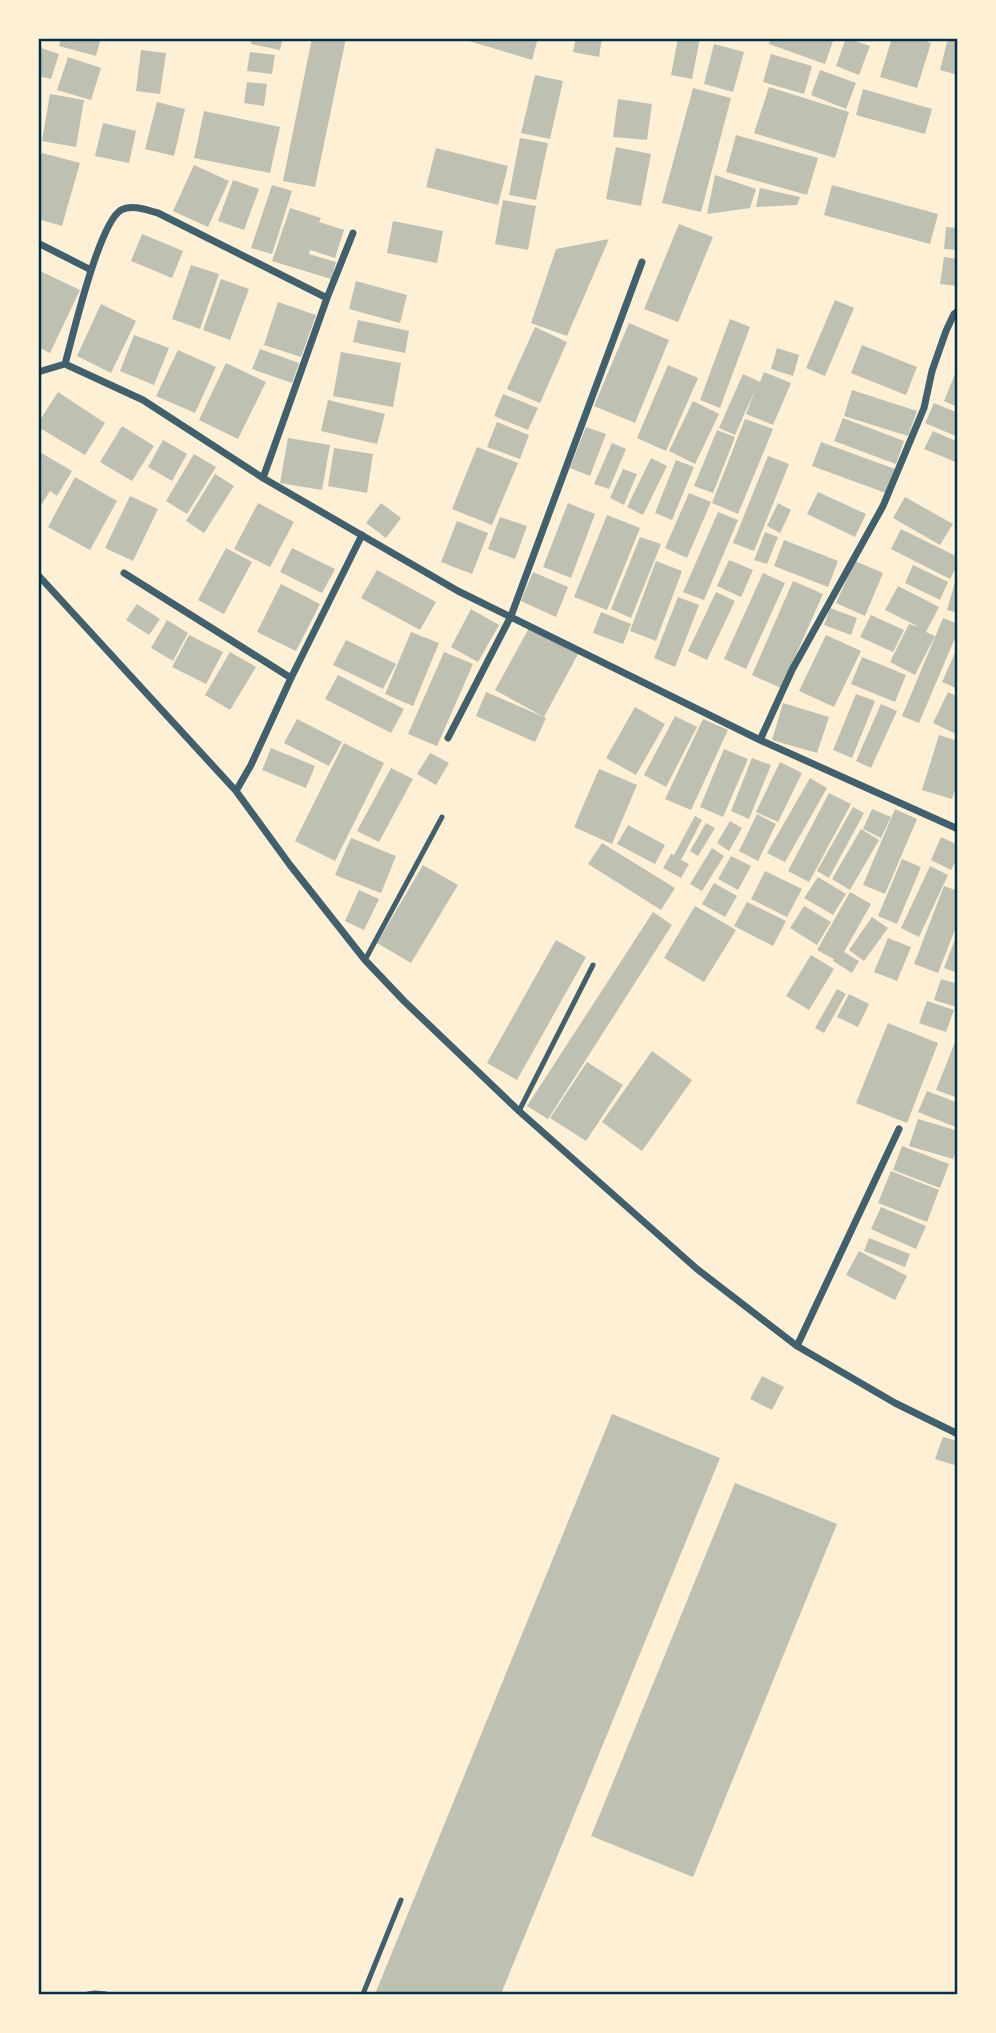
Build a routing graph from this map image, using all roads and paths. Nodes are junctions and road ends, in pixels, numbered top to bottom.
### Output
1 (353, 233) dead end
2 (38, 243) edge
3 (642, 262) dead end
4 (91, 270) junction
5 (327, 298) junction
6 (957, 311) edge
7 (65, 363) junction
8 (42, 371) edge
9 (263, 478) junction
10 (362, 535) junction
11 (124, 573) dead end
12 (38, 575) edge
13 (511, 616) junction
14 (291, 678) junction
15 (448, 738) dead end
16 (760, 740) junction
17 (236, 791) junction
18 (442, 817) dead end
19 (957, 829) edge
20 (365, 960) junction
21 (593, 965) dead end
22 (519, 1111) junction
23 (899, 1129) dead end
24 (797, 1346) junction
25 (957, 1434) edge
26 (401, 1900) dead end
27 (88, 1994) edge
28 (106, 1994) edge
29 (363, 1994) edge

1 - 5 street
2 - 4 street
3 - 13 street
4 - 5 street
4 - 7 street
5 - 9 street
6 - 16 street
7 - 8 street
7 - 9 street
9 - 10 street
10 - 13 street
10 - 14 street
11 - 14 street
12 - 17 street
13 - 15 street
13 - 16 street
14 - 17 street
16 - 19 street
17 - 20 street
18 - 20 lane
20 - 22 street
21 - 22 lane
22 - 24 street
23 - 24 street
24 - 25 street
26 - 29 lane
27 - 28 lane

